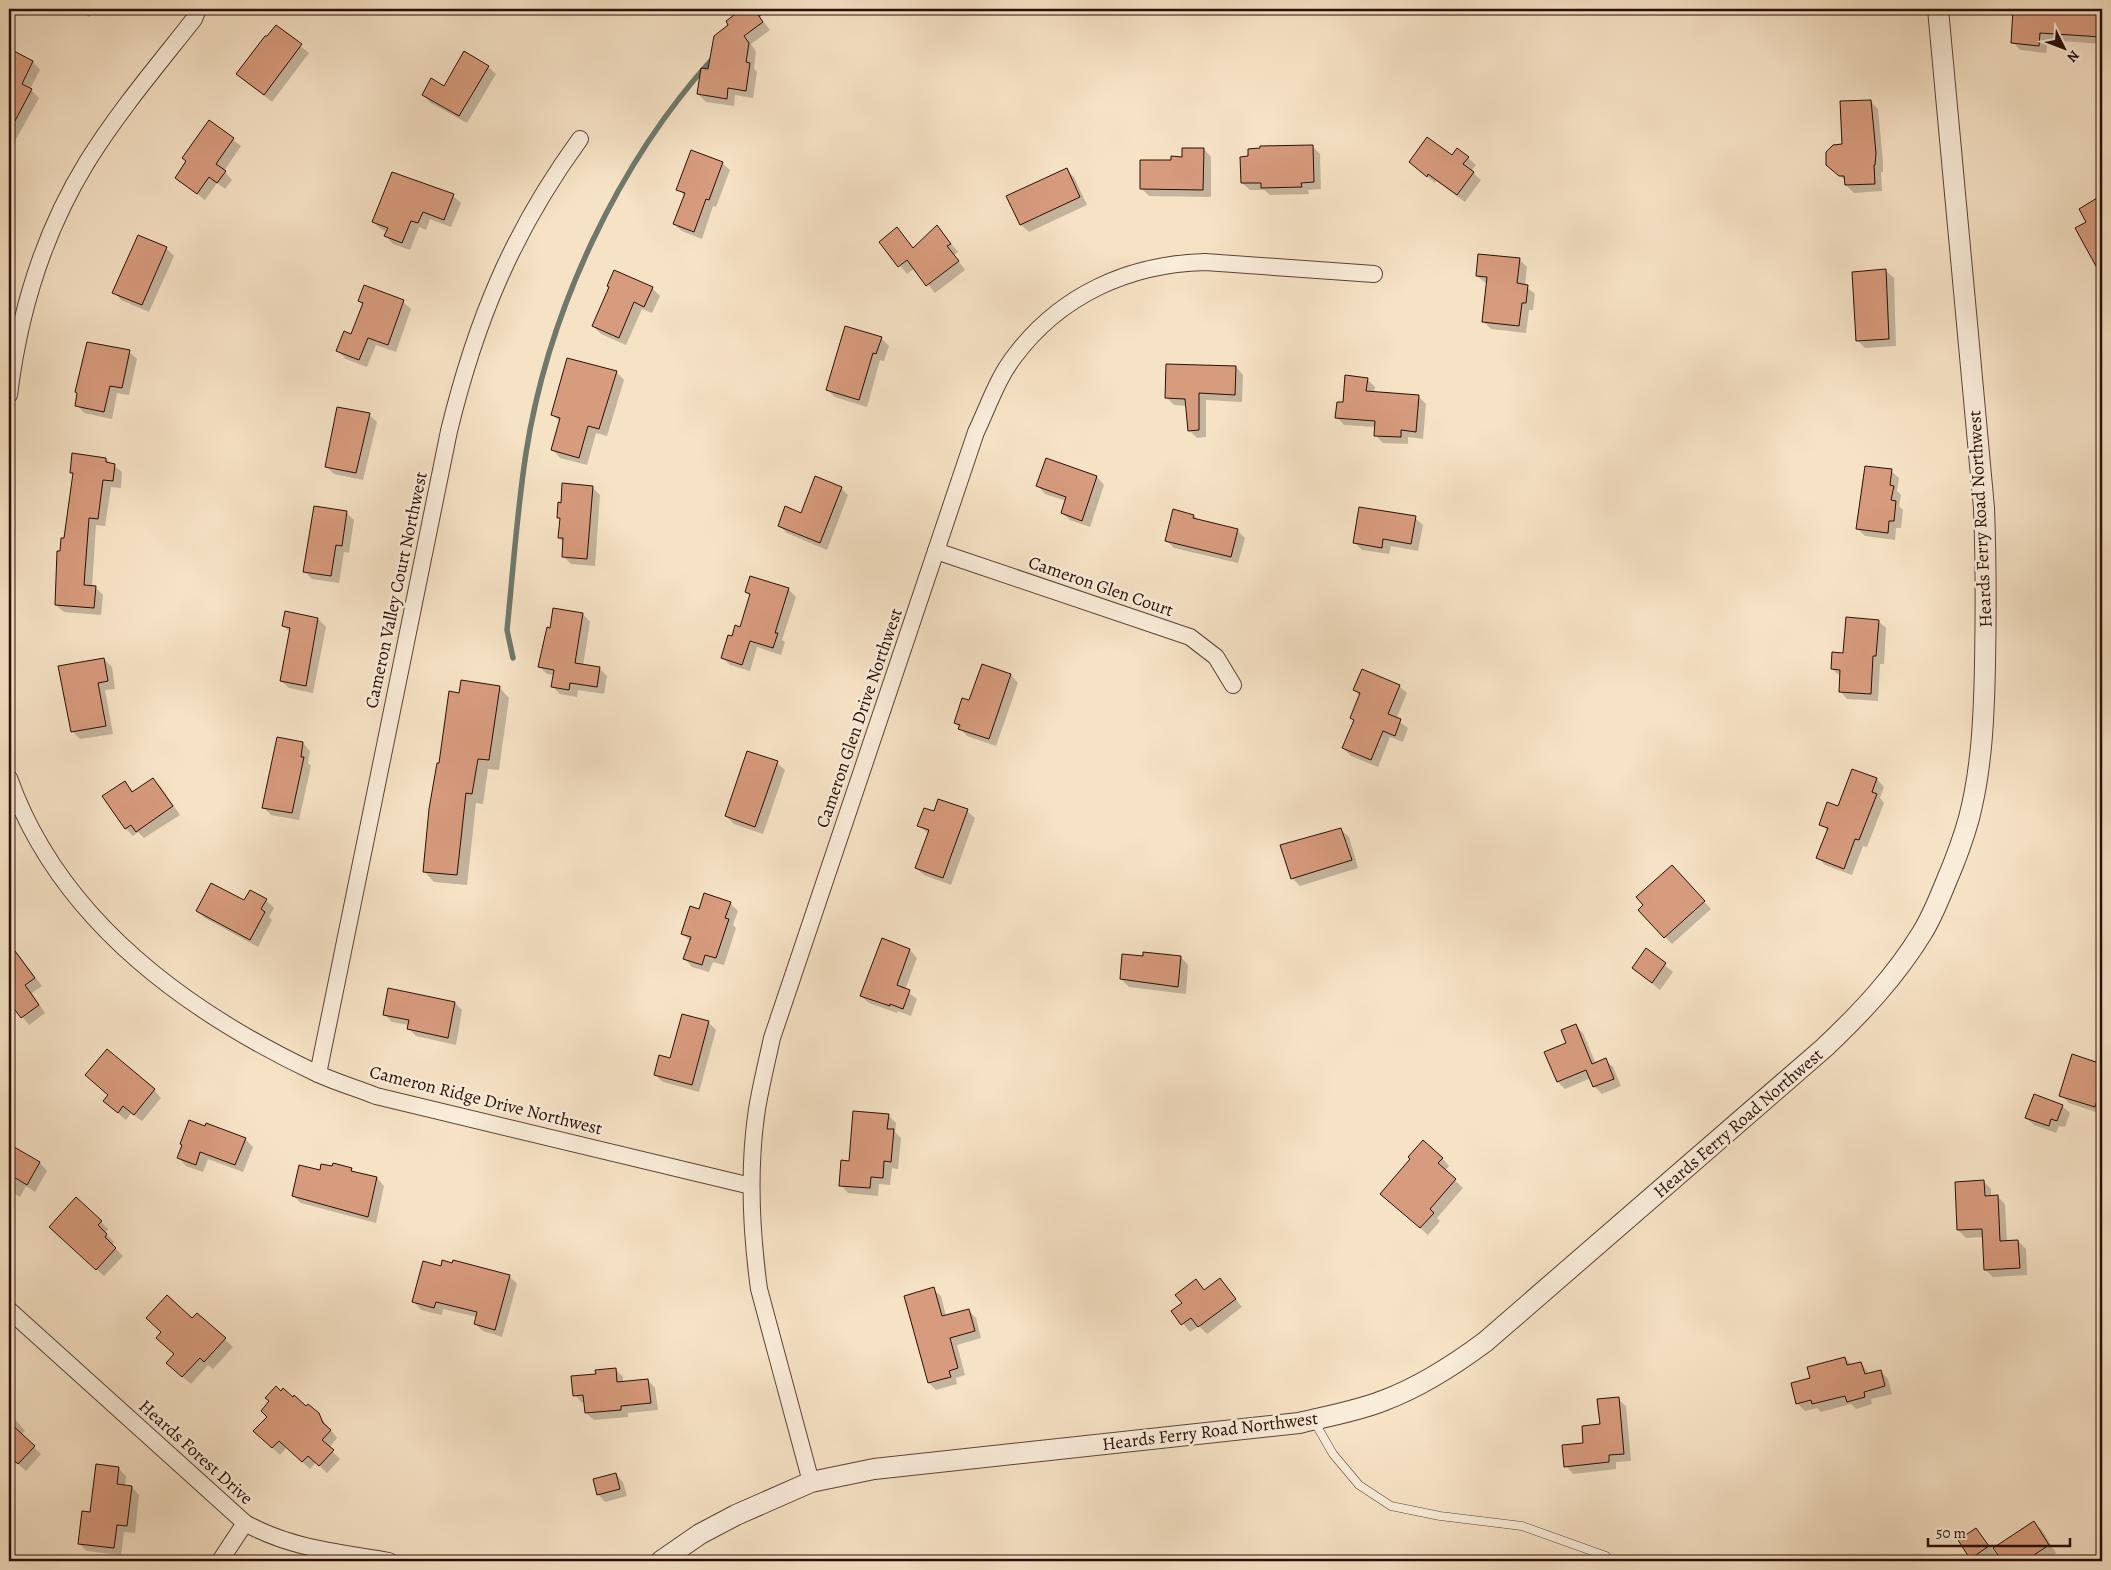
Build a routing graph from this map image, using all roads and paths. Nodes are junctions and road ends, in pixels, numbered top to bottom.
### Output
1 (198, 9) edge
2 (1938, 9) edge
3 (580, 139) dead end
4 (1374, 274) dead end
5 (9, 395) edge
6 (936, 551) junction
7 (1233, 685) dead end
8 (9, 778) edge
9 (318, 1074) junction
10 (751, 1186) junction
11 (9, 1310) edge
12 (1313, 1420) junction
13 (812, 1482) junction
14 (245, 1523) junction
15 (220, 1561) edge
16 (389, 1561) edge
17 (661, 1561) edge
18 (1609, 1561) edge

1 - 5 street
2 - 12 street, Heards Ferry Road Northwest
3 - 9 street, Cameron Valley Court Northwest
4 - 6 street, Cameron Glen Drive Northwest
6 - 7 street, Cameron Glen Court
6 - 10 street, Cameron Glen Drive Northwest
8 - 9 street, Cameron Ridge Drive Northwest
9 - 10 street, Cameron Ridge Drive Northwest
10 - 13 street, Cameron Glen Drive Northwest
11 - 14 street, Heards Forest Drive
12 - 13 street, Heards Ferry Road Northwest
12 - 18 lane
13 - 17 street, Heards Ferry Road Northwest
14 - 15 street
14 - 16 street, Heards Forest Drive

